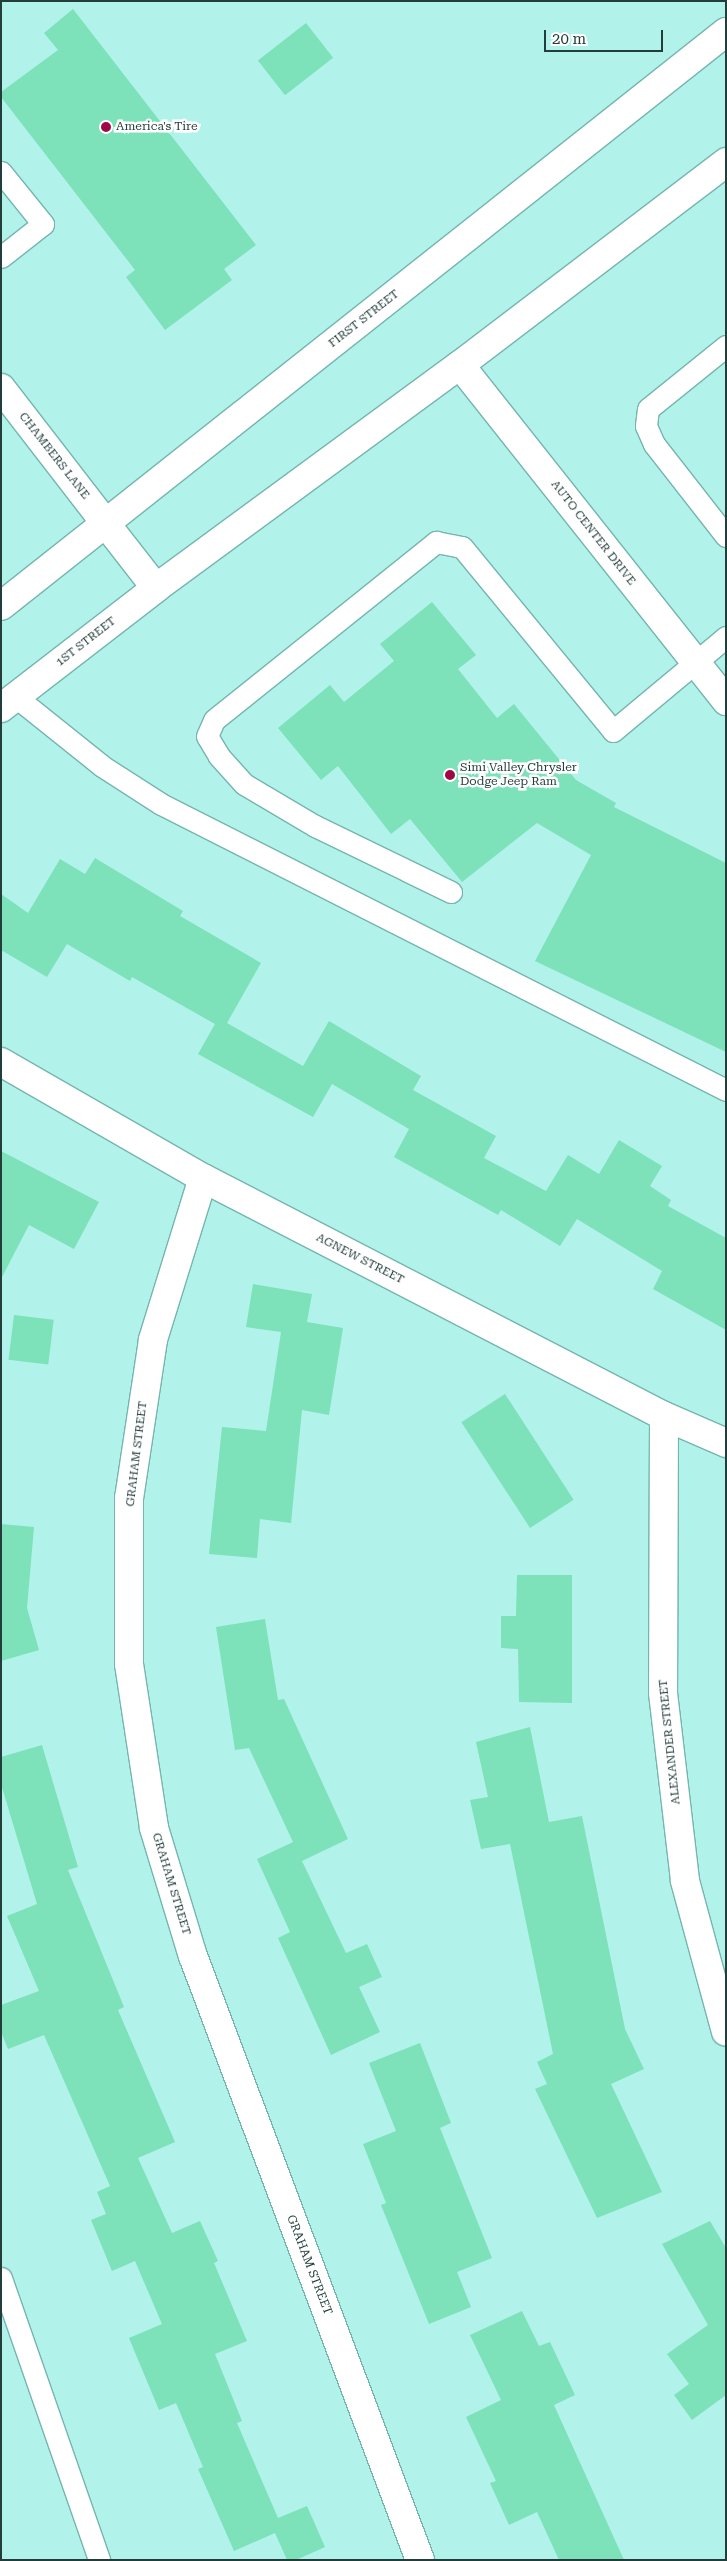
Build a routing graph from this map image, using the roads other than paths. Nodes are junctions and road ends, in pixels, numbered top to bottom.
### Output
1 (726, 32) edge
2 (726, 162) edge
3 (1, 172) edge
4 (1, 257) edge
5 (726, 346) edge
6 (460, 365) junction
7 (1, 388) edge
8 (106, 524) junction
9 (726, 536) edge
10 (156, 588) junction
11 (1, 606) edge
12 (726, 637) edge
13 (695, 662) junction
14 (726, 701) edge
15 (9, 702) edge
16 (452, 892) dead end
17 (1, 1062) edge
18 (726, 1090) edge
19 (203, 1178) junction
20 (664, 1416) junction
21 (726, 1443) edge
22 (726, 2032) edge
23 (1, 2278) edge
24 (99, 2560) edge
25 (420, 2560) edge

1 - 8 street, FIRST STREET
2 - 6 street
3 - 4 lane
5 - 9 lane
6 - 10 street
6 - 13 street, AUTO CENTER DRIVE
7 - 8 street, CHAMBERS LANE
8 - 10 street, CHAMBERS LANE
8 - 11 street, FIRST STREET
10 - 15 street, 1ST STREET
12 - 13 lane
13 - 14 street, AUTO CENTER DRIVE
13 - 16 lane
15 - 18 lane
17 - 19 street, AGNEW STREET
19 - 20 street, AGNEW STREET
19 - 25 street, GRAHAM STREET
20 - 21 street, AGNEW STREET
20 - 22 street, ALEXANDER STREET
23 - 24 lane

